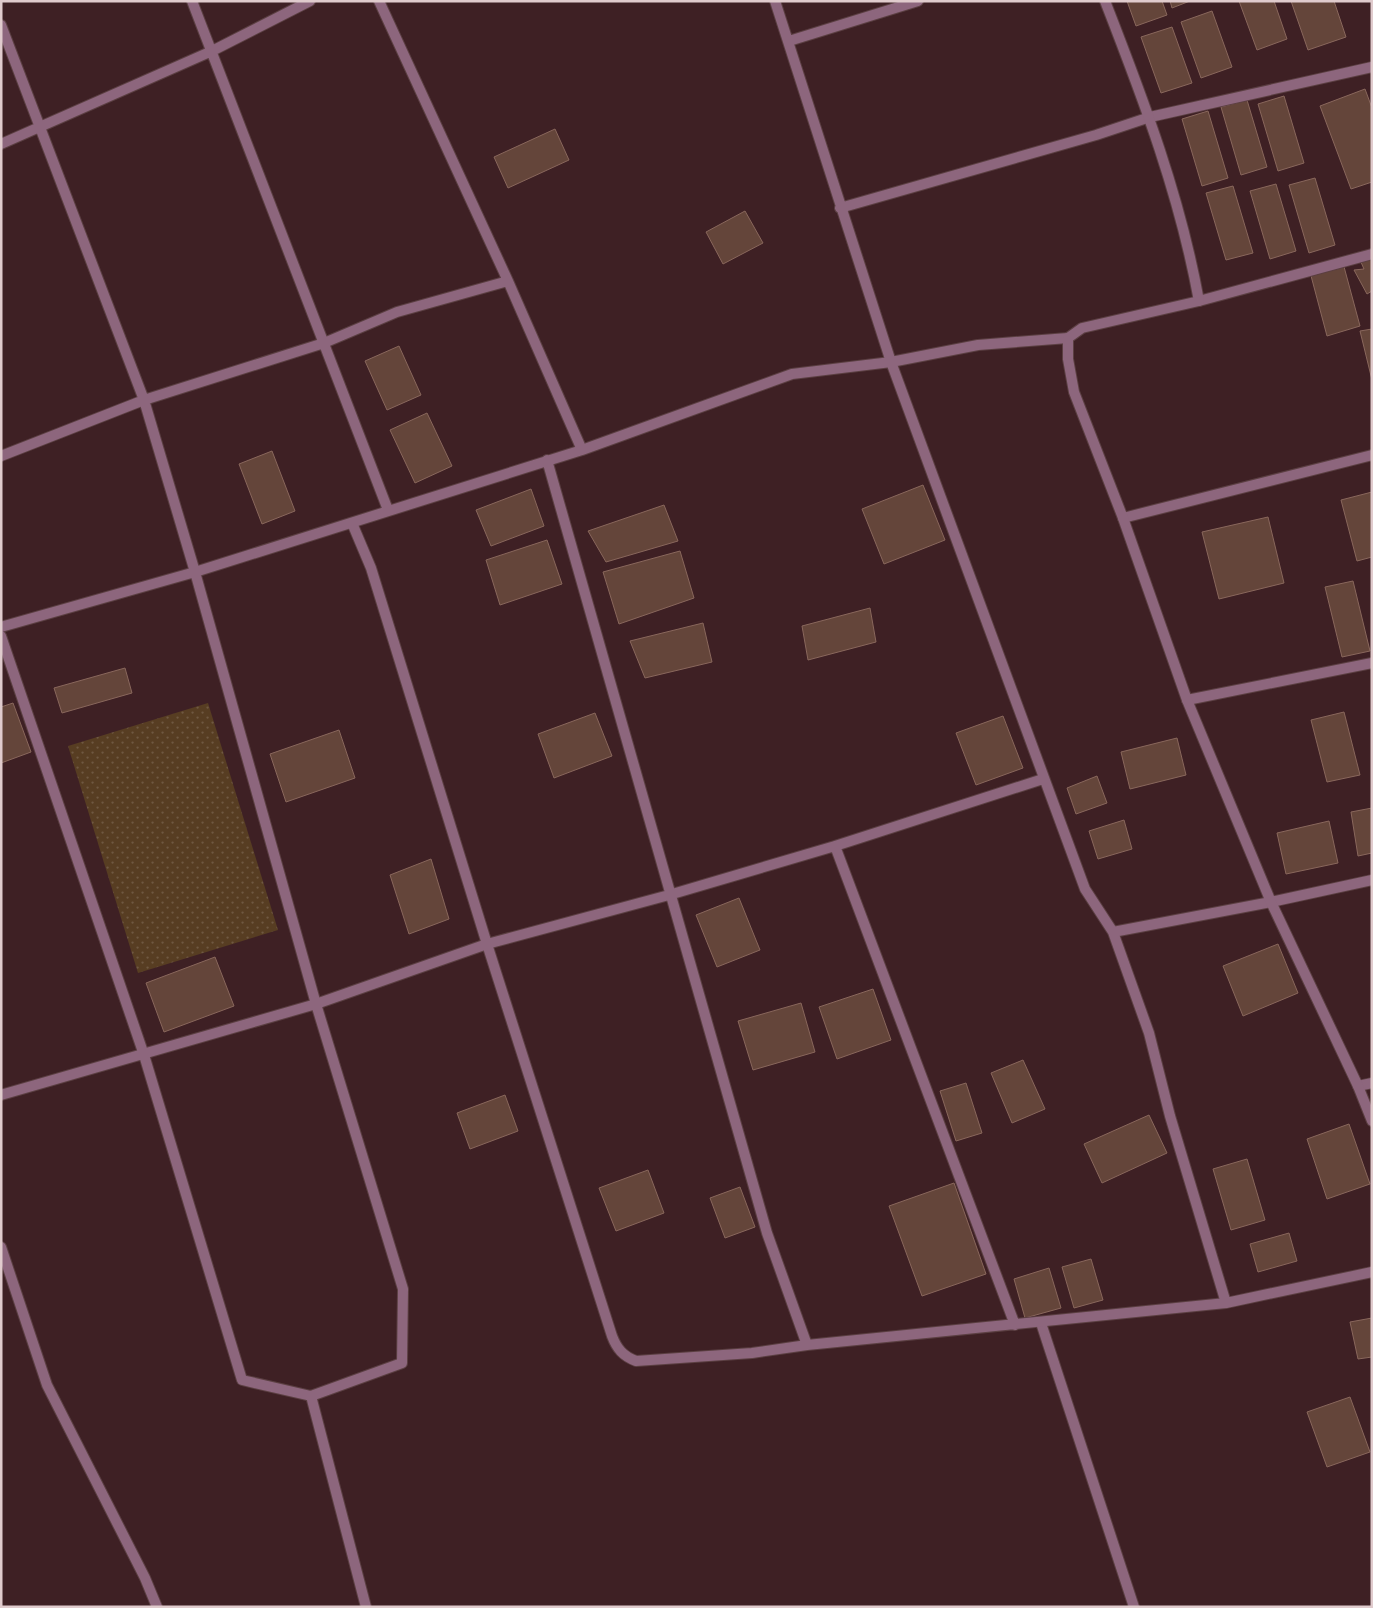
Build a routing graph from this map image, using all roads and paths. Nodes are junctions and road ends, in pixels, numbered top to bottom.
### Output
1 (192, 1) edge
2 (310, 1) edge
3 (379, 1) edge
4 (775, 1) edge
5 (918, 1) edge
6 (1105, 1) edge
7 (1, 25) edge
8 (789, 41) junction
9 (212, 51) junction
10 (1372, 67) edge
11 (1150, 117) junction
12 (42, 128) junction
13 (1, 144) edge
14 (840, 208) junction
15 (1372, 254) edge
16 (508, 281) junction
17 (1199, 301) junction
18 (1068, 338) junction
19 (324, 343) junction
20 (891, 362) junction
21 (144, 400) junction
22 (582, 450) junction
23 (1, 456) edge
24 (1372, 456) edge
25 (547, 460) junction
26 (388, 510) junction
27 (1123, 518) junction
28 (352, 523) junction
29 (195, 572) junction
30 (1, 627) edge
31 (1, 636) edge
32 (1372, 663) edge
33 (1187, 700) junction
34 (1043, 779) junction
35 (835, 846) junction
36 (1372, 880) edge
37 (670, 895) junction
38 (1271, 902) junction
39 (1113, 932) junction
40 (487, 944) junction
41 (316, 1004) junction
42 (144, 1055) junction
43 (1372, 1083) edge
44 (1358, 1086) junction
45 (1, 1095) edge
46 (1372, 1121) edge
47 (1, 1247) edge
48 (1372, 1272) edge
49 (1226, 1303) junction
50 (1041, 1323) junction
51 (1015, 1325) junction
52 (807, 1345) junction
53 (311, 1396) junction
54 (157, 1607) edge
55 (366, 1607) edge
56 (1134, 1607) edge

1 - 9 street
2 - 9 street
3 - 16 street
4 - 8 street
5 - 8 street
6 - 11 street
7 - 12 street
8 - 14 street
9 - 12 street
9 - 19 street
10 - 11 street
11 - 14 street
11 - 17 street
12 - 13 street
12 - 21 street
14 - 20 street
15 - 17 street
16 - 19 street
16 - 22 street
17 - 18 street
18 - 20 street
18 - 27 street
19 - 21 street
19 - 26 street
20 - 22 street
20 - 34 street
21 - 23 street
21 - 29 street
22 - 25 street
24 - 27 street
25 - 26 street
25 - 37 street
26 - 28 street
27 - 33 street
28 - 29 street
28 - 40 street
29 - 30 street
29 - 41 street
31 - 42 street
32 - 33 street
33 - 38 street
34 - 35 street
34 - 39 street
35 - 37 street
35 - 51 street
36 - 38 street
37 - 40 street
37 - 52 street
38 - 39 street
38 - 44 street
39 - 49 street
40 - 41 street
40 - 52 street
41 - 42 street
41 - 53 street
42 - 45 street
42 - 53 street
43 - 44 street
44 - 46 street
47 - 54 street
48 - 49 street
49 - 50 street
50 - 51 street
50 - 56 street
51 - 52 street
53 - 55 street

